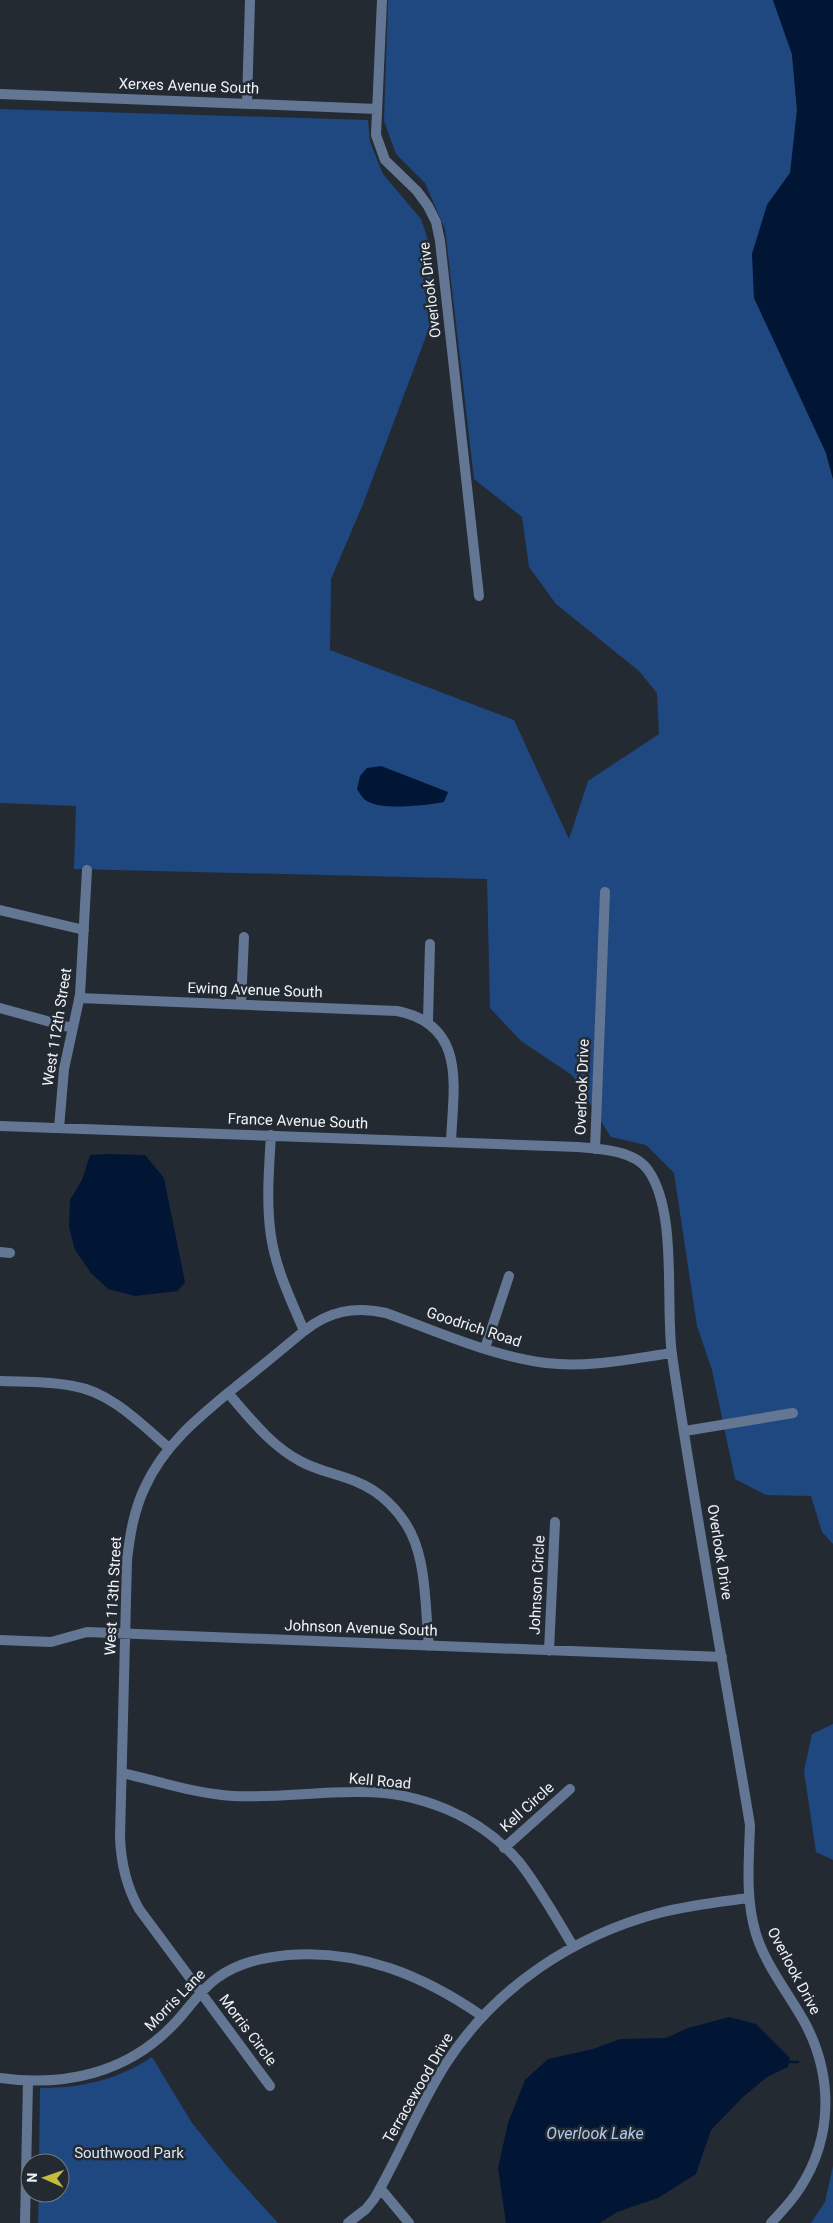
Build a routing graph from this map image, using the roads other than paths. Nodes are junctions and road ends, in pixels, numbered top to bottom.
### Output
1 (250, 0) edge
2 (382, 0) edge
3 (0, 94) edge
4 (247, 103) junction
5 (378, 109) junction
6 (479, 596) dead end
7 (87, 870) dead end
8 (605, 892) dead end
9 (0, 910) edge
10 (84, 930) junction
11 (244, 937) dead end
12 (430, 944) dead end
13 (79, 998) junction
14 (241, 1004) junction
15 (0, 1008) edge
16 (428, 1022) junction
17 (72, 1028) junction
18 (0, 1126) edge
19 (59, 1128) junction
20 (271, 1135) junction
21 (451, 1142) junction
22 (595, 1149) junction
23 (509, 1276) dead end
24 (304, 1331) junction
25 (485, 1348) junction
26 (672, 1352) junction
27 (0, 1381) edge
28 (228, 1394) junction
29 (793, 1413) dead end
30 (685, 1431) junction
31 (169, 1448) junction
32 (555, 1522) dead end
33 (126, 1634) junction
34 (0, 1640) edge
35 (429, 1646) junction
36 (549, 1651) junction
37 (722, 1657) junction
38 (122, 1773) junction
39 (570, 1789) dead end
40 (504, 1848) junction
41 (749, 1898) junction
42 (573, 1946) junction
43 (201, 1992) junction
44 (482, 2016) junction
45 (0, 2078) edge
46 (28, 2081) junction
47 (270, 2086) dead end
48 (380, 2188) junction
49 (25, 2223) edge
50 (348, 2223) edge
51 (409, 2223) edge
52 (771, 2223) edge

1 - 4 street
2 - 5 street, Overlook Drive
3 - 4 street, Xerxes Avenue South
4 - 5 street, Xerxes Avenue South
5 - 6 street, Overlook Drive
7 - 10 street, West 112th Street
8 - 22 street, Overlook Drive
9 - 10 street
10 - 13 street, West 112th Street
11 - 14 street
12 - 16 street
13 - 14 street, Ewing Avenue South
13 - 17 street, West 112th Street
14 - 16 street, Ewing Avenue South
15 - 17 street
16 - 21 street
17 - 19 street, West 112th Street
18 - 19 street, France Avenue South
19 - 20 street, France Avenue South
20 - 21 street, France Avenue South
20 - 24 street
21 - 22 street, France Avenue South
22 - 26 street, Overlook Drive
23 - 25 street
24 - 25 street, Goodrich Road
24 - 28 street, West 113th Street
25 - 26 street, Goodrich Road
26 - 30 street, Overlook Drive
27 - 31 street
28 - 31 street, West 113th Street
28 - 35 street
29 - 30 street
30 - 37 street, Overlook Drive
31 - 33 street, West 113th Street
32 - 36 street, Johnson Circle
33 - 34 street, Johnson Avenue South
33 - 35 street, Johnson Avenue South
33 - 38 street, West 113th Street
35 - 36 street, Johnson Avenue South
36 - 37 street, Johnson Avenue South
37 - 41 street, Overlook Drive
38 - 40 street, Kell Road
38 - 43 street, West 113th Street
39 - 40 street, Kell Circle
40 - 42 street, Kell Road
41 - 42 street, Terracewood Drive
41 - 52 street, Overlook Drive
42 - 44 street, Terracewood Drive
43 - 44 street, Morris Lane
43 - 46 street, Morris Lane
43 - 47 street, Morris Circle
44 - 48 street, Terracewood Drive
45 - 46 street, Morris Lane
46 - 49 street
48 - 50 street, Terracewood Drive
48 - 51 street

